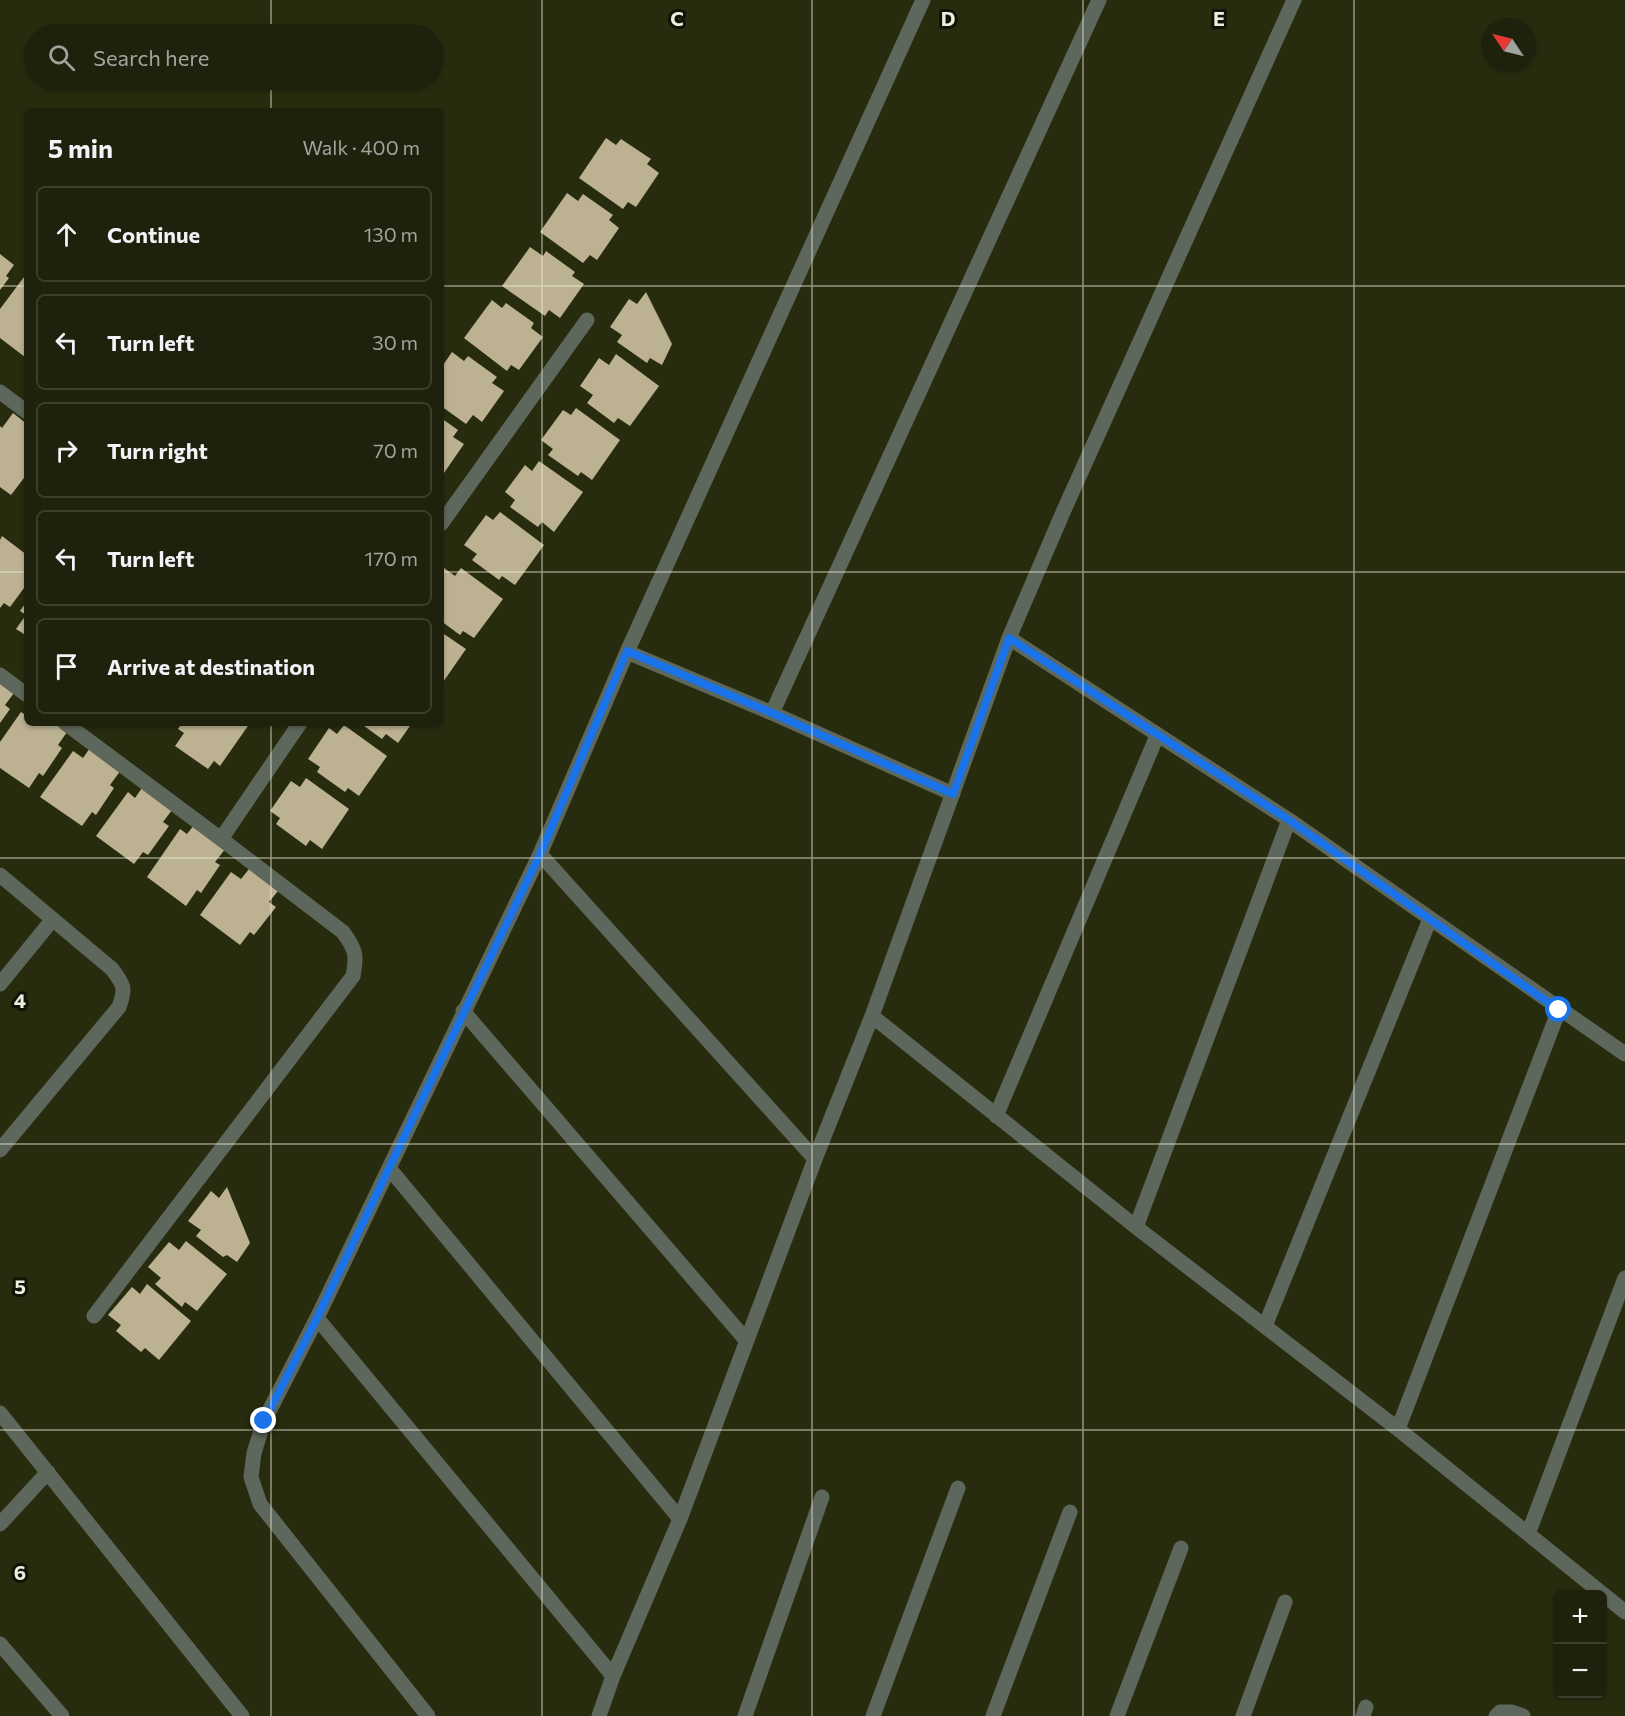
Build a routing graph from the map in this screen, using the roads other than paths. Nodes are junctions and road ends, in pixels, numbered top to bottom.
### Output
1 (923, 0) edge
2 (1099, 0) edge
3 (1294, 0) edge
4 (587, 320) dead end
5 (0, 392) edge
6 (24, 410) edge
7 (444, 520) edge
8 (1009, 638) junction
9 (627, 651) junction
10 (0, 675) edge
11 (24, 693) edge
12 (772, 713) junction
13 (68, 726) edge
14 (298, 726) edge
15 (1157, 736) junction
16 (953, 794) junction
17 (1289, 820) junction
18 (221, 839) junction
19 (540, 854) junction
20 (0, 875) edge
21 (53, 919) junction
22 (1430, 919) junction
23 (0, 984) edge
24 (1559, 1010) junction
25 (463, 1011) junction
26 (872, 1016) junction
27 (1625, 1054) edge
28 (996, 1116) junction
29 (0, 1150) edge
30 (815, 1159) junction
31 (389, 1168) junction
32 (1136, 1227) junction
33 (1625, 1278) edge
34 (94, 1316) dead end
35 (317, 1318) junction
36 (1265, 1326) junction
37 (746, 1340) junction
38 (0, 1413) edge
39 (1398, 1429) junction
40 (48, 1472) junction
41 (958, 1488) dead end
42 (822, 1497) dead end
43 (1070, 1512) dead end
44 (680, 1519) junction
45 (0, 1524) edge
46 (1528, 1534) junction
47 (1181, 1548) dead end
48 (1285, 1602) dead end
49 (1625, 1612) edge
50 (0, 1644) edge
51 (613, 1676) junction
52 (62, 1716) edge
53 (242, 1716) edge
54 (428, 1716) edge
55 (598, 1716) edge
56 (745, 1716) edge
57 (873, 1716) edge
58 (993, 1716) edge
59 (1117, 1716) edge
60 (1243, 1716) edge
61 (1496, 1716) edge
62 (1523, 1716) edge

1 - 9 street
2 - 12 street
3 - 8 street
4 - 7 street
5 - 6 street
8 - 15 street
8 - 16 street
9 - 12 street
9 - 19 street
10 - 11 street
12 - 16 street
13 - 18 street
14 - 18 street
15 - 17 street
15 - 28 street
16 - 26 street
17 - 22 street
17 - 32 street
18 - 34 street
19 - 25 street
19 - 30 street
20 - 21 street
21 - 23 street
21 - 29 street
22 - 24 street
22 - 36 street
24 - 27 street
24 - 39 street
25 - 31 street
25 - 37 street
26 - 28 street
26 - 30 street
28 - 32 street
30 - 37 street
31 - 35 street
31 - 44 street
32 - 36 street
33 - 46 street
35 - 51 street
35 - 54 street
36 - 39 street
37 - 44 street
38 - 40 street
39 - 46 street
40 - 45 street
40 - 53 street
41 - 57 street
42 - 56 street
43 - 58 street
44 - 51 street
46 - 49 street
47 - 59 street
48 - 60 street
50 - 52 street
51 - 55 street
61 - 62 street

